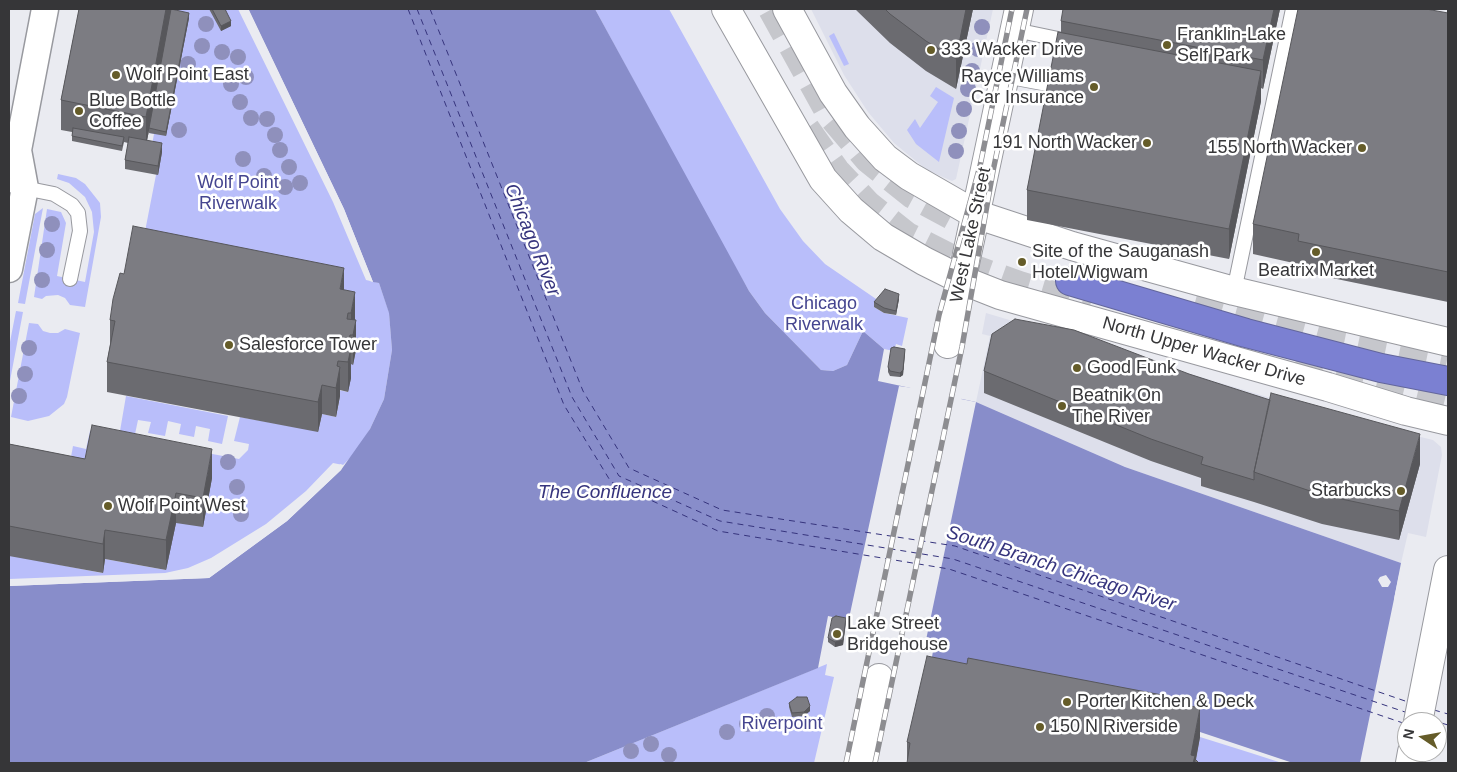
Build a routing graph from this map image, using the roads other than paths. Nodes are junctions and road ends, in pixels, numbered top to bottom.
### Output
1 (45, 9) edge
2 (726, 9) edge
3 (787, 9) edge
4 (1293, 9) edge
5 (1017, 20) edge
6 (1062, 40) edge
7 (1005, 76) junction
8 (1053, 86) edge
9 (13, 157) edge
10 (17, 187) edge
11 (976, 214) junction
12 (9, 269) edge
13 (70, 279) dead end
14 (962, 280) junction
15 (1070, 281) dead end
16 (1234, 291) junction
17 (1448, 342) edge
18 (948, 344) dead end
19 (1448, 381) edge
20 (1448, 420) edge
21 (1447, 578) edge
22 (879, 678) dead end
23 (1420, 712) edge
24 (860, 763) edge

1 - 9 street
2 - 14 main road, North Upper Wacker Drive
3 - 11 main road
4 - 16 lane
5 - 6 lane
5 - 7 main road, West Lake Street
7 - 8 lane
7 - 11 main road, West Lake Street
9 - 10 street
10 - 12 street
10 - 13 lane
11 - 14 main road, West Lake Street
11 - 16 main road
14 - 18 main road, West Lake Street
14 - 20 main road, North Upper Wacker Drive
15 - 19 highway
16 - 17 main road
21 - 23 main road
22 - 24 main road

